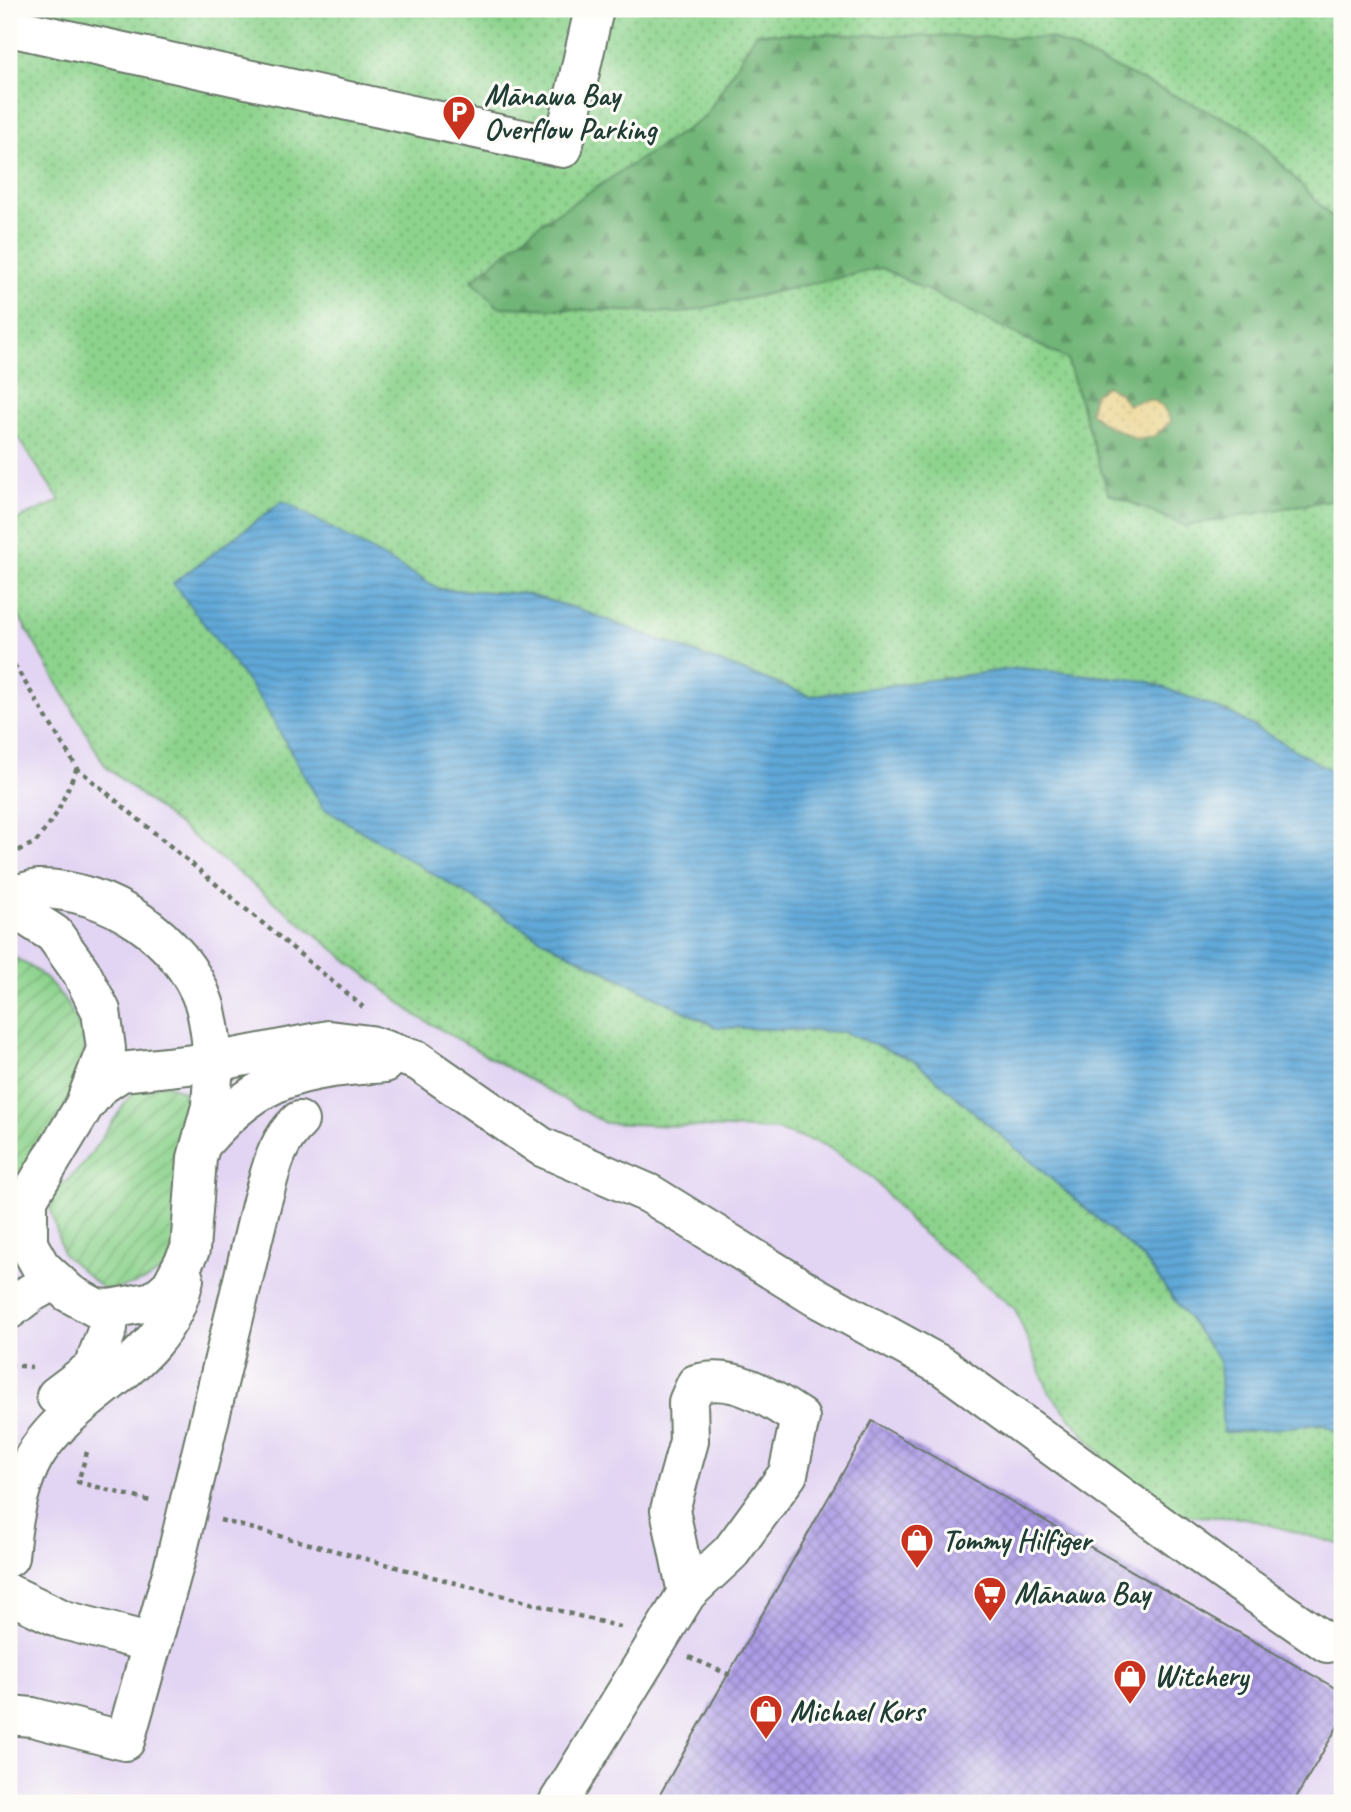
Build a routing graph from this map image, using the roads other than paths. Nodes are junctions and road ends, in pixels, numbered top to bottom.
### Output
1 (594, 9) edge
2 (9, 27) edge
3 (9, 896) edge
4 (9, 905) edge
5 (418, 1061) junction
6 (214, 1062) junction
7 (84, 1106) junction
8 (299, 1121) dead end
9 (203, 1142) junction
10 (18, 1214) edge
11 (190, 1250) junction
12 (55, 1280) junction
13 (110, 1309) junction
14 (9, 1310) edge
15 (71, 1399) junction
16 (9, 1458) edge
17 (9, 1557) edge
18 (687, 1593) junction
19 (9, 1594) edge
20 (152, 1643) junction
21 (1327, 1643) dead end
22 (9, 1715) edge
23 (558, 1803) edge

1 - 2 lane
3 - 6 lane
4 - 7 lane
5 - 6 lane
5 - 9 lane
5 - 21 lane
6 - 7 lane
6 - 9 lane
7 - 10 lane
8 - 20 lane
9 - 11 lane
10 - 12 lane
11 - 13 lane
11 - 15 lane
12 - 13 lane
12 - 14 lane
13 - 15 lane
15 - 16 lane
15 - 17 lane
18 - 18 lane
18 - 23 lane
19 - 20 lane
20 - 22 lane

